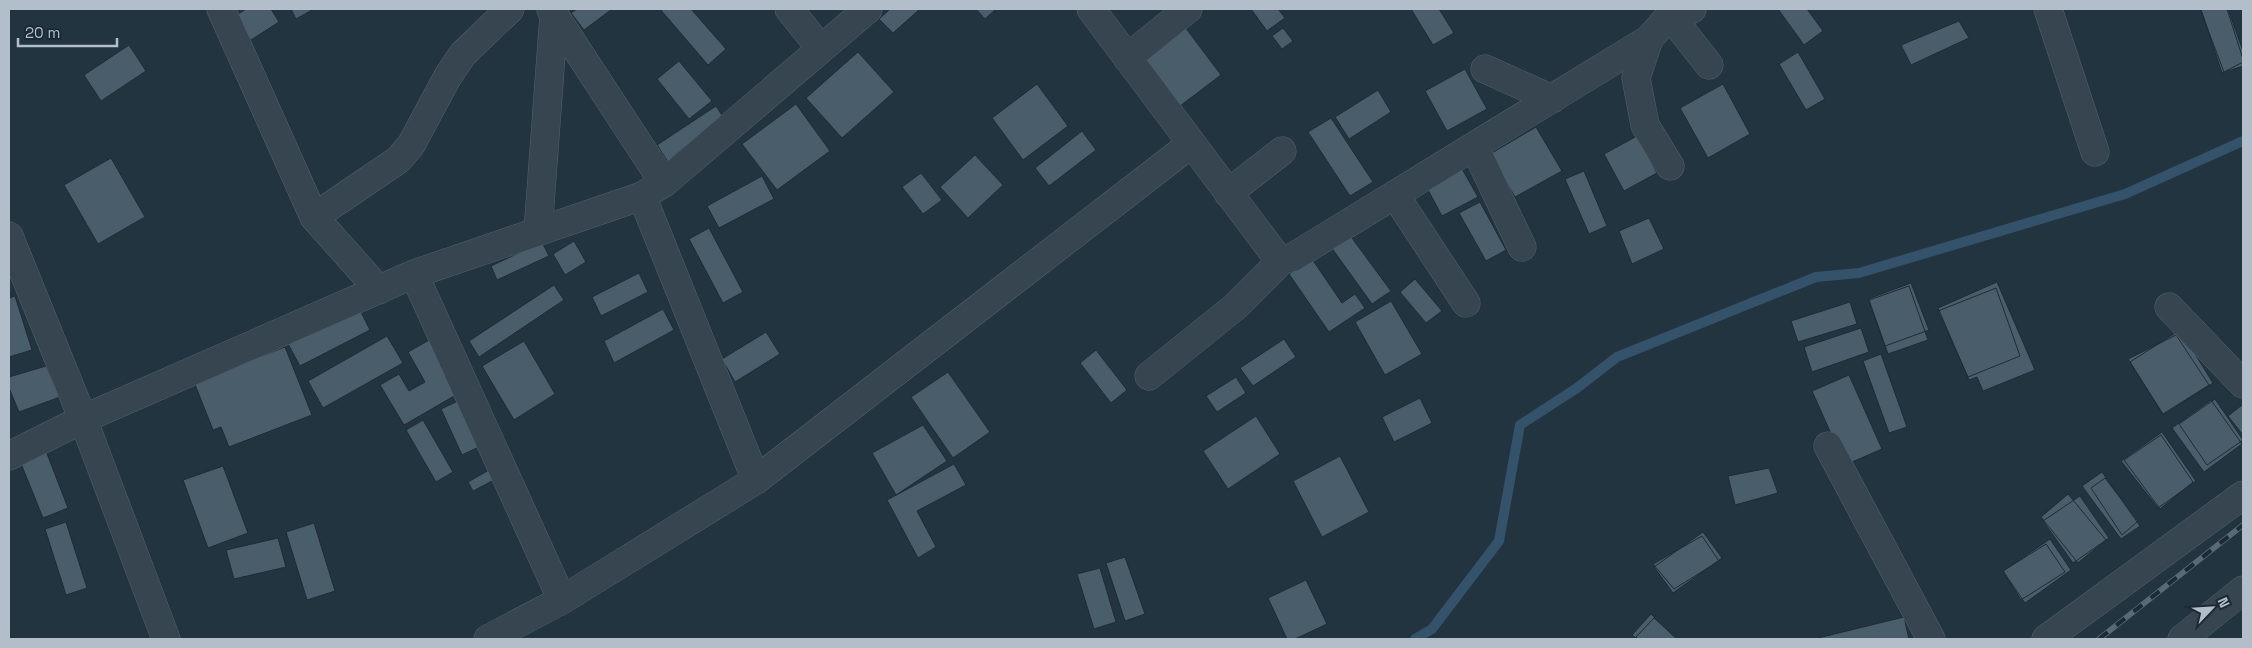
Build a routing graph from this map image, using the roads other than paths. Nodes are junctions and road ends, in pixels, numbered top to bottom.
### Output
1 (221, 9) edge
2 (510, 9) edge
3 (789, 9) edge
4 (1091, 9) edge
5 (1188, 9) edge
6 (2048, 9) edge
7 (865, 10) edge
8 (552, 12) edge
9 (1667, 19) edge
10 (821, 49) junction
11 (1127, 58) junction
12 (1709, 65) dead end
13 (1485, 69) dead end
14 (1552, 99) junction
15 (1191, 144) junction
16 (1474, 146) junction
17 (1282, 152) dead end
18 (2095, 152) dead end
19 (1670, 166) dead end
20 (653, 190) junction
21 (1228, 193) junction
22 (1395, 195) junction
23 (314, 217) junction
24 (538, 231) junction
25 (9, 236) edge
26 (1522, 247) dead end
27 (1282, 260) junction
28 (414, 274) junction
29 (379, 290) junction
30 (1466, 303) dead end
31 (2169, 307) dead end
32 (1149, 376) dead end
33 (2243, 384) edge
34 (83, 419) junction
35 (1828, 446) dead end
36 (9, 456) edge
37 (756, 480) junction
38 (2243, 495) edge
39 (2243, 590) edge
40 (562, 600) junction
41 (166, 639) edge
42 (488, 639) edge
43 (1931, 639) edge
44 (2046, 639) edge
45 (2182, 639) edge

1 - 23 street
2 - 23 street
3 - 10 street
4 - 11 street
5 - 11 street
6 - 18 street
7 - 10 street
8 - 20 street
8 - 24 street
9 - 12 street
9 - 14 street
9 - 19 street
10 - 20 street
11 - 15 street
13 - 14 street
14 - 16 street
15 - 21 street
15 - 37 street
16 - 22 street
16 - 26 street
17 - 21 street
20 - 24 street
20 - 37 street
21 - 27 street
22 - 27 street
22 - 30 street
23 - 29 street
24 - 28 street
25 - 34 street
27 - 32 street
28 - 29 street
28 - 40 street
29 - 34 street
31 - 33 street
34 - 36 street
34 - 41 street
35 - 43 street
37 - 40 street
38 - 44 street
39 - 45 street
40 - 42 street

